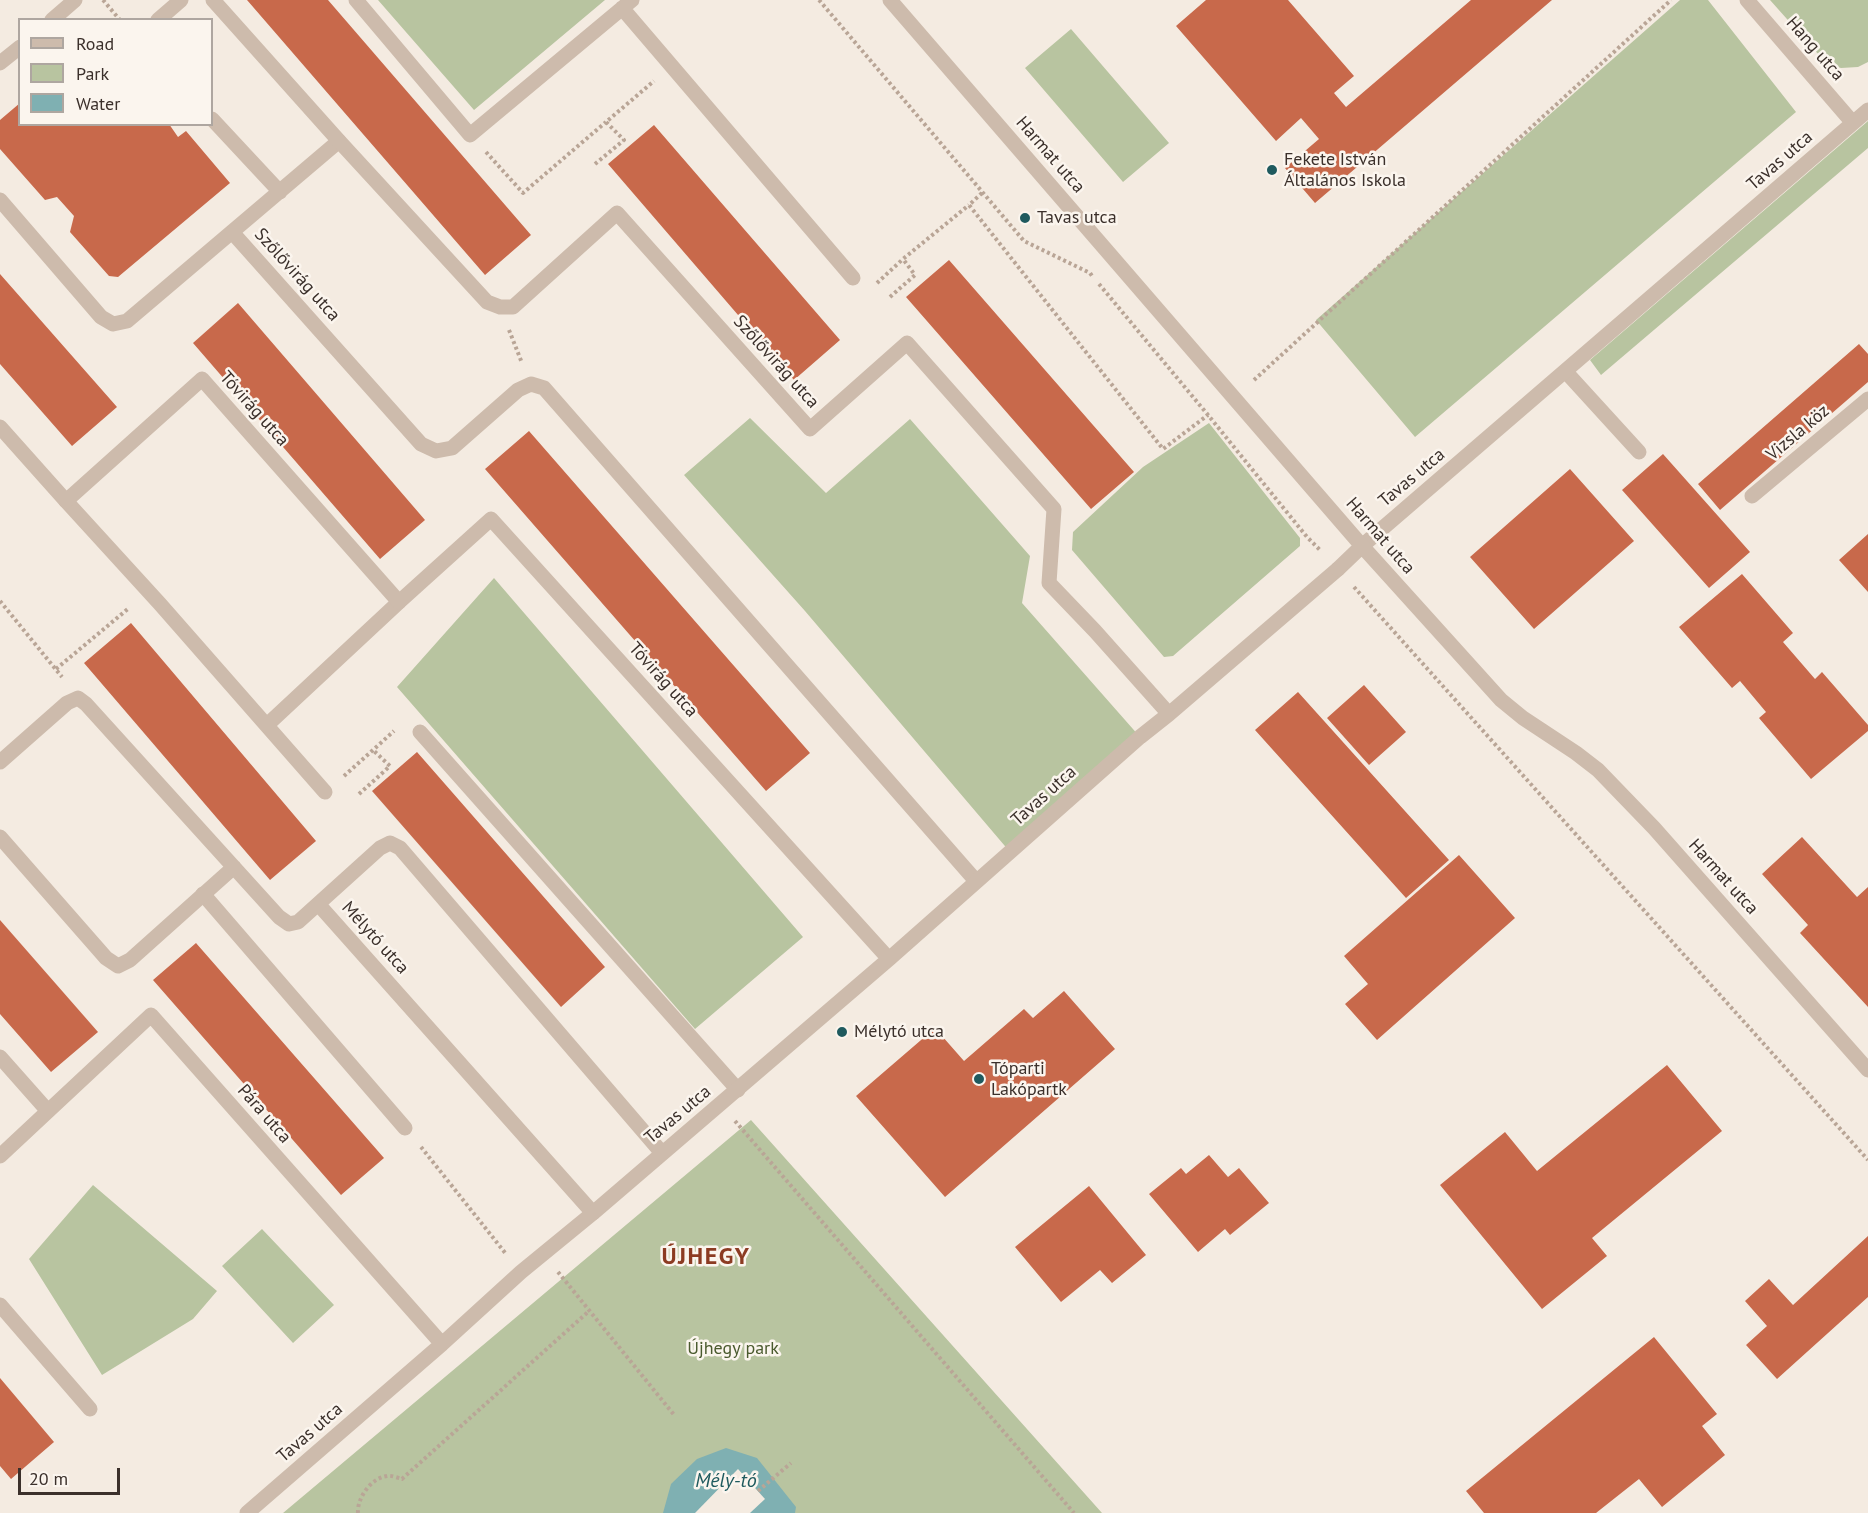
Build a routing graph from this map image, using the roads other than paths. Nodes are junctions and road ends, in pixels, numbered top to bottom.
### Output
1 (75, 0) edge
2 (181, 0) edge
3 (213, 0) edge
4 (356, 0) edge
5 (890, 0) edge
6 (1747, 0) edge
7 (627, 4) edge
8 (54, 18) edge
9 (160, 18) edge
10 (18, 49) edge
11 (0, 63) edge
12 (1868, 110) edge
13 (213, 121) edge
14 (1853, 123) junction
15 (339, 141) junction
16 (280, 192) junction
17 (0, 200) edge
18 (232, 232) junction
19 (853, 278) dead end
20 (1566, 372) junction
21 (1868, 399) edge
22 (0, 427) edge
23 (1639, 452) dead end
24 (1752, 496) dead end
25 (66, 501) junction
26 (1362, 546) junction
27 (399, 602) junction
28 (1169, 714) junction
29 (267, 725) junction
30 (420, 732) road end
31 (0, 762) edge
32 (326, 792) road end
33 (0, 837) edge
34 (234, 867) junction
35 (976, 881) junction
36 (204, 894) junction
37 (319, 905) junction
38 (889, 959) junction
39 (0, 1057) edge
40 (1868, 1070) edge
41 (738, 1090) junction
42 (47, 1110) junction
43 (405, 1128) road end
44 (662, 1153) junction
45 (0, 1155) edge
46 (593, 1213) junction
47 (0, 1305) edge
48 (442, 1344) junction
49 (90, 1409) dead end
50 (247, 1513) edge

1 - 8 street
2 - 9 street
3 - 15 street
4 - 7 street
5 - 26 street, Harmat utca
6 - 14 street, Hang utca
7 - 19 street
10 - 11 street
12 - 14 street, Tavas utca
13 - 16 street
14 - 20 street, Tavas utca
15 - 16 street, Szőlővirág utca
15 - 28 street, Szőlővirág utca
16 - 18 street, Szőlővirág utca
17 - 18 street, Szőlővirág utca
18 - 35 street, Szőlővirág utca
20 - 23 street
20 - 26 street, Tavas utca
21 - 24 street, Vizsla köz
22 - 25 street
25 - 27 street, Tóvirág utca
25 - 29 street
26 - 28 street, Tavas utca
26 - 40 street, Harmat utca
27 - 29 street, Tóvirág utca
27 - 38 street, Tóvirág utca
28 - 35 street, Tavas utca
29 - 32 street
30 - 41 street
31 - 34 street, Mélytó utca
33 - 36 street
34 - 36 street
34 - 37 street, Mélytó utca
35 - 38 street, Tavas utca
36 - 43 street
37 - 44 street, Mélytó utca
37 - 46 street, Mélytó utca
38 - 41 street, Tavas utca
39 - 42 street
41 - 44 street, Tavas utca
42 - 45 street, Pára utca
42 - 48 street, Pára utca
44 - 46 street, Tavas utca
46 - 48 street, Tavas utca
47 - 49 street
48 - 50 street, Tavas utca

